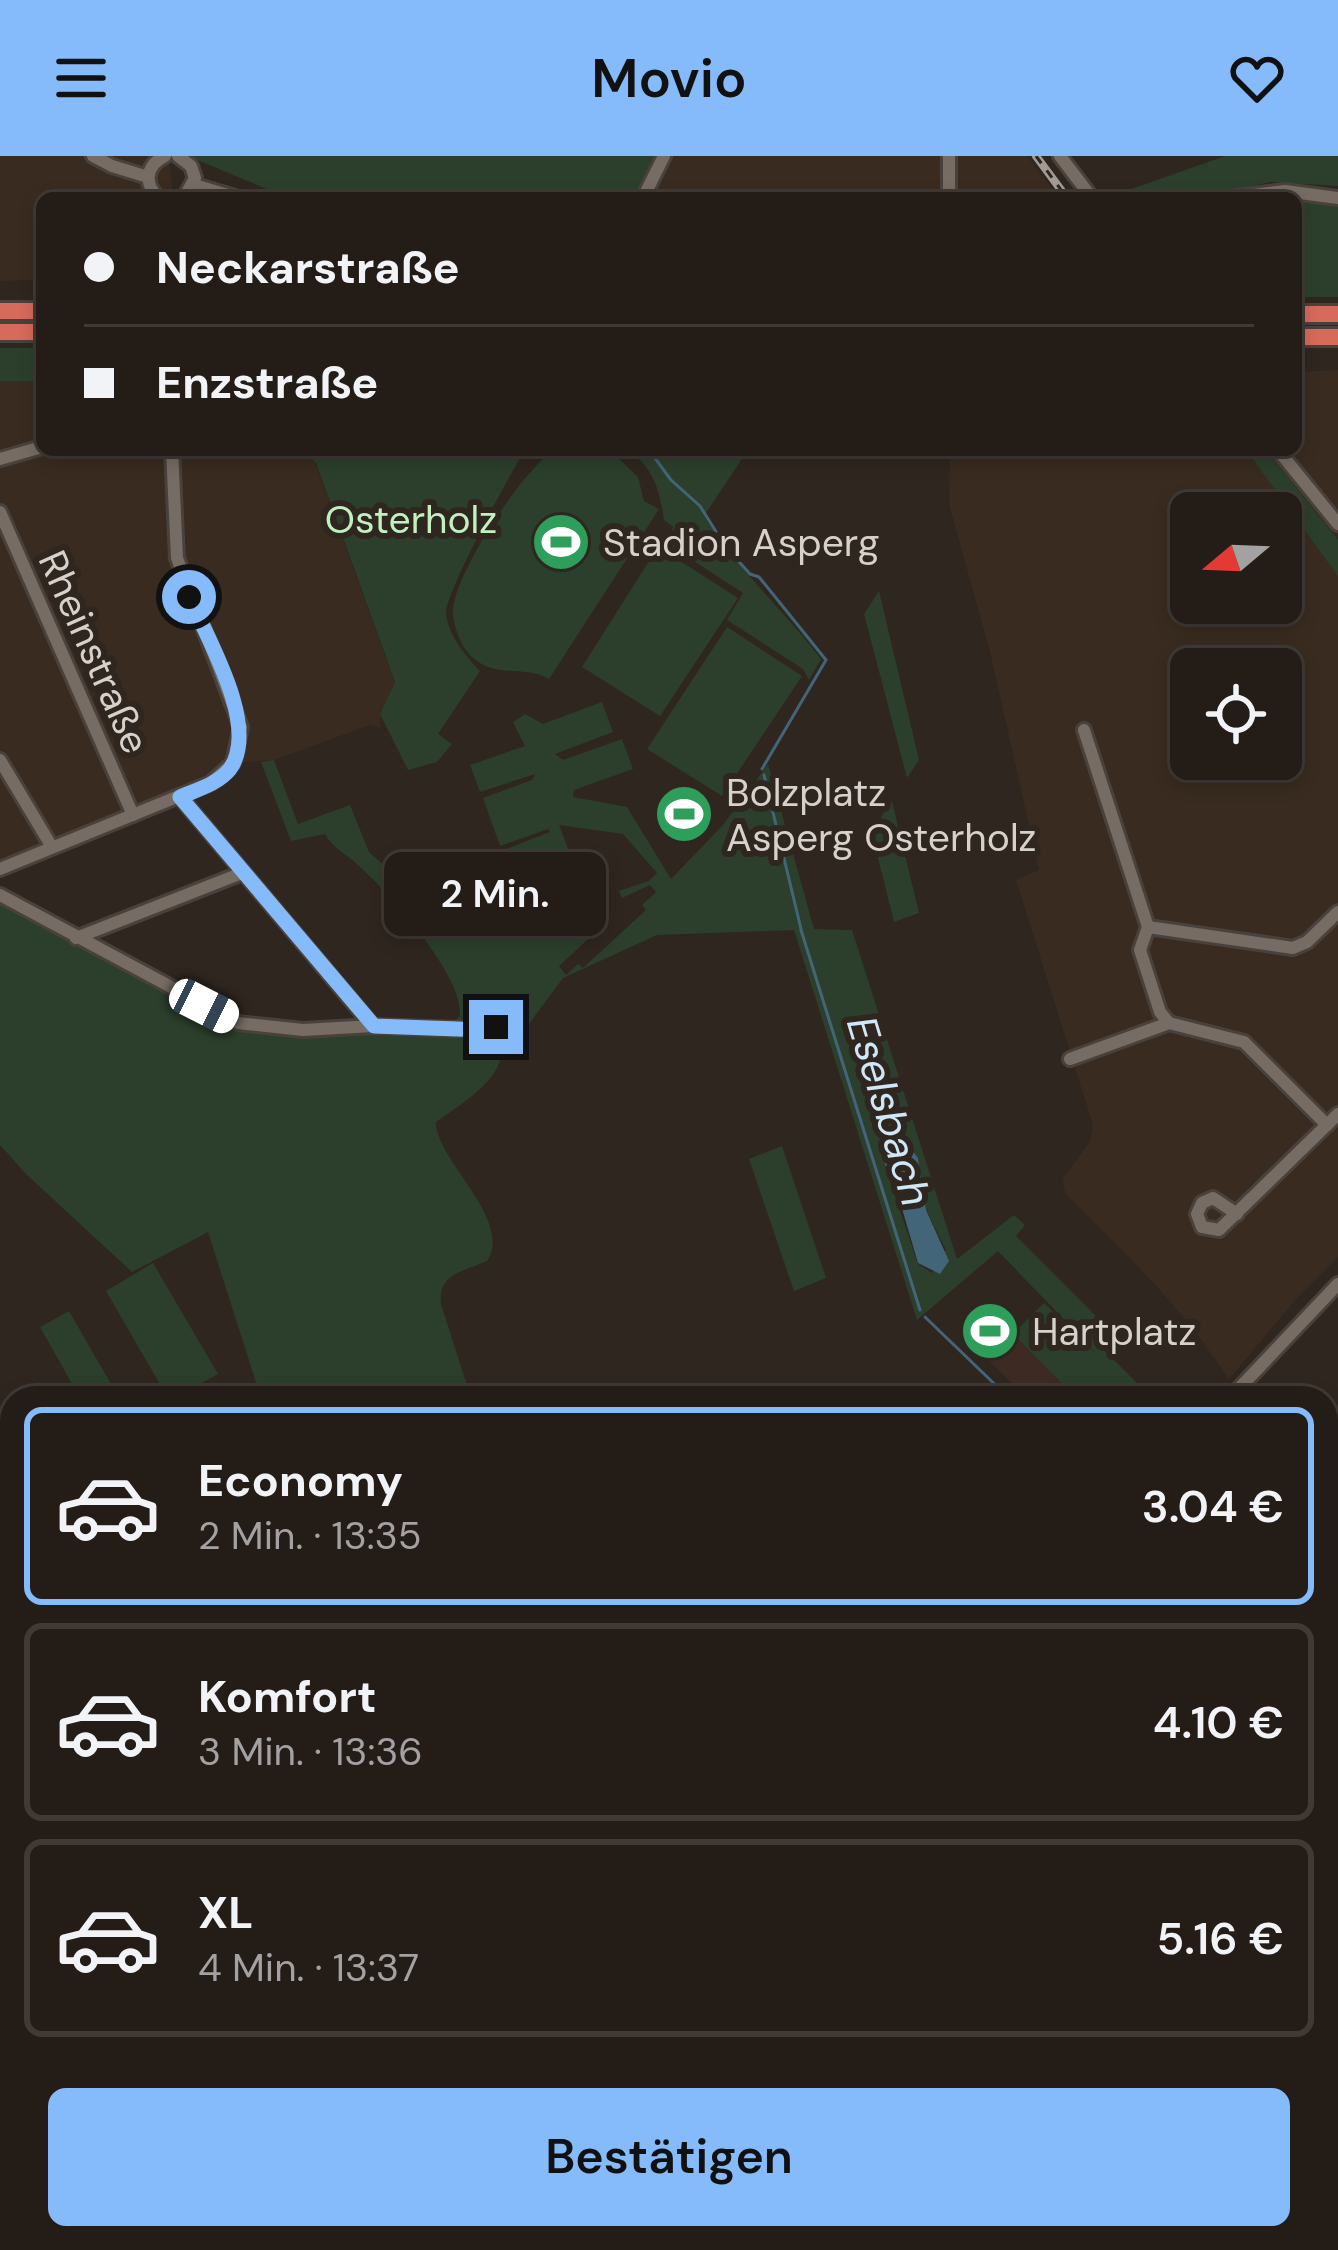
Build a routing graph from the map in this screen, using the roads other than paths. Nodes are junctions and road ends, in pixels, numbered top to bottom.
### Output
1 (93, 156) edge
2 (165, 156) edge
3 (178, 156) edge
4 (664, 156) edge
5 (950, 156) edge
6 (1060, 156) edge
7 (148, 177) junction
8 (194, 184) junction
9 (152, 192) edge
10 (188, 192) edge
11 (219, 192) edge
12 (646, 192) edge
13 (949, 192) edge
14 (1087, 192) edge
15 (1302, 193) edge
16 (1338, 198) edge
17 (0, 311) edge
18 (36, 311) edge
19 (1302, 314) edge
20 (1338, 314) edge
21 (0, 332) edge
22 (36, 332) edge
23 (1302, 337) edge
24 (1338, 337) edge
25 (36, 449) edge
26 (172, 456) edge
27 (1283, 456) edge
28 (0, 459) edge
29 (0, 512) edge
30 (1338, 524) edge
31 (1084, 730) dead end
32 (0, 760) edge
33 (180, 797) junction
34 (133, 815) junction
35 (52, 847) junction
36 (0, 869) edge
37 (242, 873) junction
38 (0, 895) edge
39 (1338, 912) edge
40 (1148, 927) junction
41 (76, 938) junction
42 (1169, 1023) junction
43 (374, 1026) junction
44 (496, 1027) dead end
45 (1070, 1059) dead end
46 (1338, 1114) edge
47 (1327, 1125) junction
48 (1237, 1214) dead end
49 (1338, 1284) edge
50 (1240, 1386) edge

1 - 7 street
2 - 7 street
3 - 8 street
4 - 12 street
5 - 13 street
6 - 14 street
7 - 9 street
8 - 10 street
8 - 11 street
15 - 16 street
17 - 18 highway
19 - 20 highway
21 - 22 highway
23 - 24 highway
25 - 28 street
26 - 33 street
27 - 30 street
29 - 34 street, Rheinstraße
31 - 40 street
32 - 35 street
33 - 34 street
33 - 37 street
34 - 35 street
35 - 36 street
37 - 41 street
37 - 43 street
38 - 41 street
39 - 40 street
40 - 42 street
41 - 43 street
42 - 45 street
42 - 47 street
43 - 44 street
46 - 47 street
47 - 48 street
49 - 50 street

